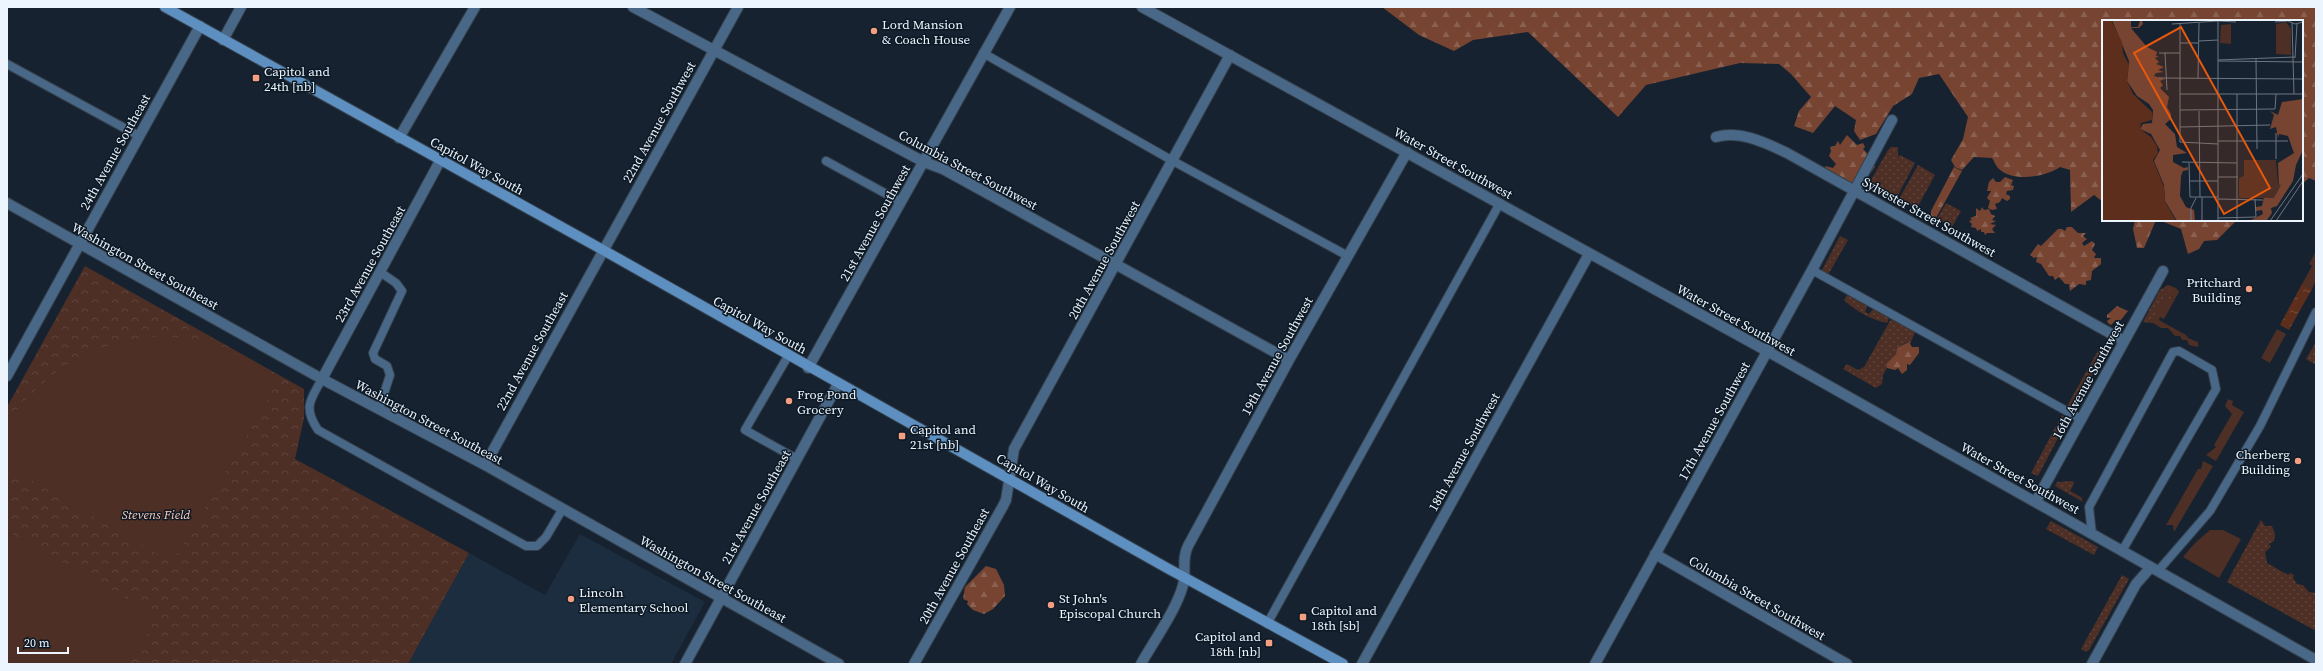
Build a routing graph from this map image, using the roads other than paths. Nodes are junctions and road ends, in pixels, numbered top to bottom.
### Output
1 (165, 7) edge
2 (241, 7) edge
3 (475, 7) edge
4 (633, 7) edge
5 (738, 7) edge
6 (1010, 7) edge
7 (1142, 7) edge
8 (200, 26) junction
9 (223, 40) junction
10 (713, 51) junction
11 (983, 53) junction
12 (1230, 56) junction
13 (7, 64) edge
14 (1892, 120) dead end
15 (139, 136) junction
16 (1716, 137) dead end
17 (399, 138) junction
18 (1407, 152) junction
19 (440, 161) junction
20 (826, 161) dead end
21 (1173, 161) junction
22 (924, 162) junction
23 (1854, 191) junction
24 (901, 202) junction
25 (7, 203) edge
26 (1500, 203) junction
27 (78, 244) junction
28 (603, 250) junction
29 (1589, 254) junction
30 (1348, 256) junction
31 (1117, 264) junction
32 (1812, 270) junction
33 (2164, 271) dead end
34 (380, 272) junction
35 (2316, 312) edge
36 (2124, 341) junction
37 (1767, 351) junction
38 (788, 356) junction
39 (1289, 360) junction
40 (808, 368) junction
41 (7, 376) edge
42 (322, 379) junction
43 (838, 384) junction
44 (379, 409) junction
45 (2081, 419) junction
46 (796, 459) junction
47 (485, 465) junction
48 (1008, 478) junction
49 (2036, 501) junction
50 (562, 510) junction
51 (2092, 534) junction
52 (2122, 551) junction
53 (1655, 554) junction
54 (2154, 569) junction
55 (1184, 577) junction
56 (721, 598) junction
57 (1267, 624) junction
58 (2316, 660) edge
59 (685, 664) edge
60 (839, 664) edge
61 (914, 664) edge
62 (1141, 664) edge
63 (1343, 664) edge
64 (1362, 664) edge
65 (1595, 664) edge
66 (1847, 664) edge
67 (2092, 664) edge

1 - 8 main road, Capitol Way South
2 - 9 street
3 - 17 street
4 - 10 street, Columbia Street Southwest
5 - 10 street, 22nd Avenue Southwest
6 - 11 street, 21st Avenue Southwest
7 - 12 street, Water Street Southwest
8 - 9 main road, Capitol Way South
8 - 15 street, 24th Avenue Southeast
9 - 17 main road, Capitol Way South
10 - 22 street, Columbia Street Southwest
10 - 28 street, 22nd Avenue Southwest
11 - 21 lane
11 - 22 street, 21st Avenue Southwest
12 - 18 street, Water Street Southwest
12 - 21 street, 20th Avenue Southwest
13 - 15 lane
14 - 23 street, 17th Avenue Southwest
15 - 27 street, 24th Avenue Southeast
16 - 23 street, Sylvester Street Southwest
17 - 19 main road, Capitol Way South
18 - 26 street, Water Street Southwest
18 - 30 street, 19th Avenue Southwest
19 - 28 main road, Capitol Way South
19 - 34 street, 23rd Avenue Southeast
20 - 24 lane
21 - 30 lane
21 - 31 street, 20th Avenue Southwest
22 - 24 street, 21st Avenue Southwest
22 - 31 street, Columbia Street Southwest
23 - 32 street, 17th Avenue Southwest
23 - 36 street, Sylvester Street Southwest
24 - 40 street, 21st Avenue Southwest
25 - 27 street, Washington Street Southeast
26 - 29 street, Water Street Southwest
26 - 57 lane
27 - 41 street, 24th Avenue Southeast
27 - 42 street, Washington Street Southeast
28 - 38 main road, Capitol Way South
28 - 47 street, 22nd Avenue Southeast
29 - 37 street, Water Street Southwest
29 - 64 street, 18th Avenue Southwest
30 - 39 street, 19th Avenue Southwest
31 - 39 street, Columbia Street Southwest
31 - 48 street, 20th Avenue Southwest
32 - 37 street, 17th Avenue Southwest
32 - 45 lane
33 - 36 street, 16th Avenue Southwest
34 - 42 street, 23rd Avenue Southeast
34 - 44 lane
35 - 54 lane
36 - 45 street, 16th Avenue Southwest
37 - 49 street, Water Street Southwest
37 - 53 street, 17th Avenue Southwest
38 - 40 main road, Capitol Way South
38 - 46 lane
39 - 55 street, 19th Avenue Southwest
40 - 43 main road, Capitol Way South
42 - 44 street, Washington Street Southeast
42 - 50 lane
43 - 46 street, 21st Avenue Southeast
43 - 48 main road, Capitol Way South
44 - 47 street, Washington Street Southeast
45 - 49 street, 16th Avenue Southwest
46 - 56 street, 21st Avenue Southeast
47 - 50 street, Washington Street Southeast
48 - 55 main road, Capitol Way South
48 - 61 street, 20th Avenue Southeast
49 - 51 street, Water Street Southwest
50 - 56 street, Washington Street Southeast
51 - 52 street, Water Street Southwest
51 - 52 lane
52 - 54 street, Water Street Southwest
53 - 65 street, 17th Avenue Southwest
53 - 66 street, Columbia Street Southwest
54 - 58 street, Water Street Southwest
54 - 67 street
55 - 57 main road, Capitol Way South
55 - 62 street, 19th Avenue Southwest
56 - 59 street, 21st Avenue Southeast
56 - 60 street, Washington Street Southeast
57 - 63 main road, Capitol Way South

